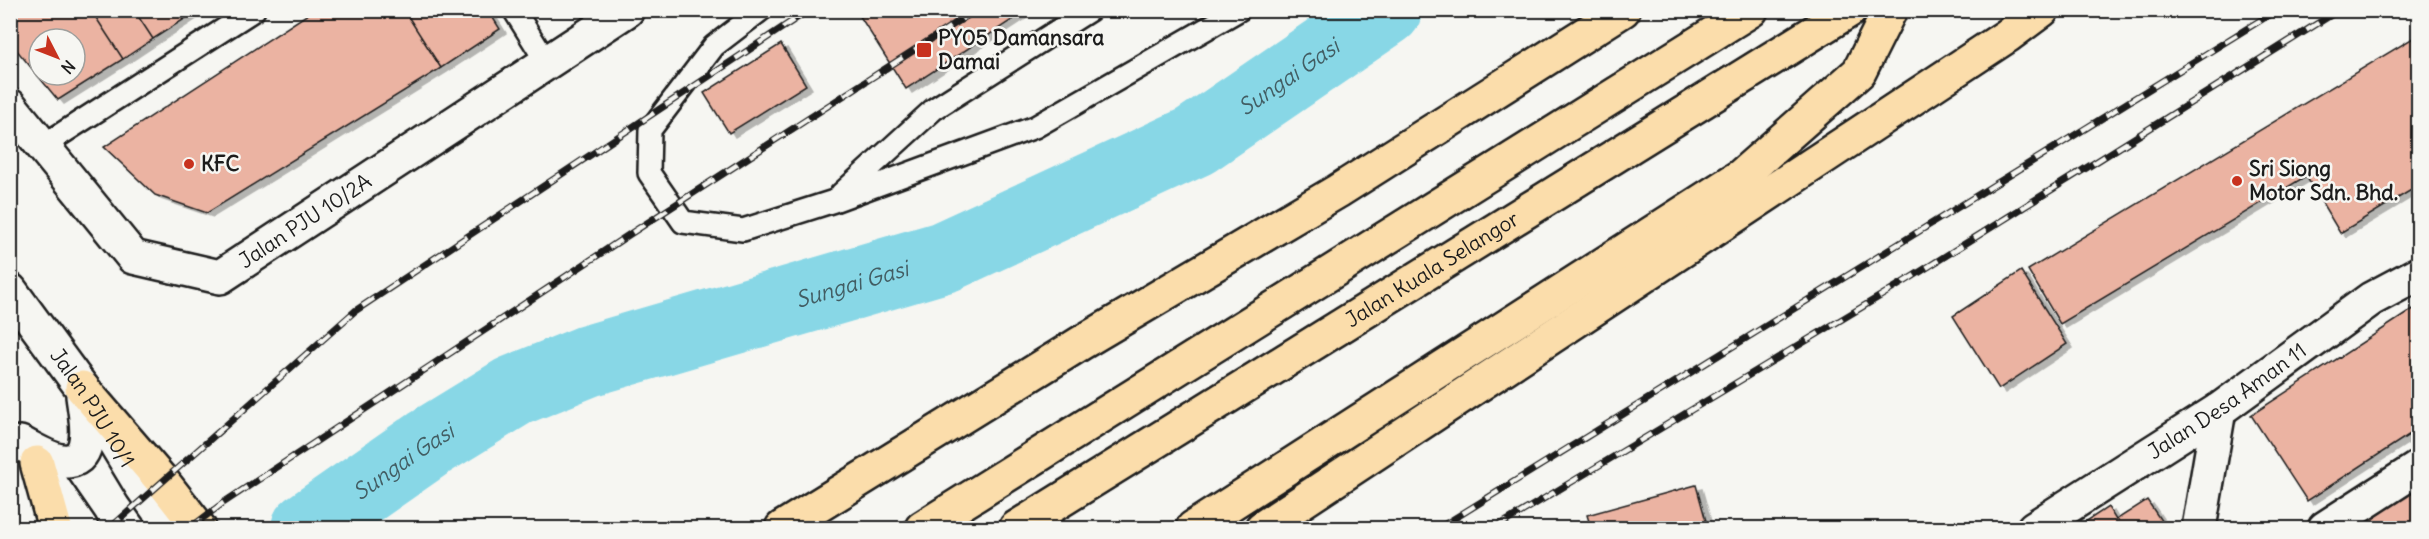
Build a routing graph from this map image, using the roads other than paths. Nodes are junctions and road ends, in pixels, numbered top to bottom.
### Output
1 (254, 10) edge
2 (514, 10) edge
3 (627, 10) edge
4 (760, 10) edge
5 (1090, 10) edge
6 (1239, 10) edge
7 (1623, 10) edge
8 (1751, 10) edge
9 (1850, 10) edge
10 (1890, 10) edge
11 (2042, 10) edge
12 (547, 63) junction
13 (10, 106) edge
14 (44, 145) junction
15 (834, 201) junction
16 (2418, 274) edge
17 (10, 290) edge
18 (82, 388) junction
19 (2219, 410) junction
20 (22, 446) edge
21 (2418, 468) edge
22 (153, 484) junction
23 (72, 527) edge
24 (171, 528) edge
25 (199, 528) edge
26 (782, 528) edge
27 (921, 528) edge
28 (1016, 528) edge
29 (1192, 528) edge
30 (1262, 528) edge
31 (2034, 528) edge
32 (2199, 528) edge
33 (2325, 528) edge

1 - 14 lane
2 - 12 lane
3 - 12 street, Jalan PJU 10/2A
4 - 15 lane
5 - 15 lane
6 - 15 lane
7 - 26 highway
8 - 27 highway
9 - 28 highway, Jalan Kuala Selangor
10 - 29 highway
11 - 30 highway
12 - 14 street, Jalan PJU 10/2A
13 - 14 street, Jalan PJU 10/2A
16 - 19 street, Jalan Desa Aman 11
17 - 18 street, Jalan PJU 10/1
18 - 20 street
18 - 22 highway
19 - 31 street, Jalan Desa Aman 11
19 - 32 street
20 - 23 highway
21 - 33 street
22 - 24 street, Jalan PJU 10/1
22 - 25 highway

